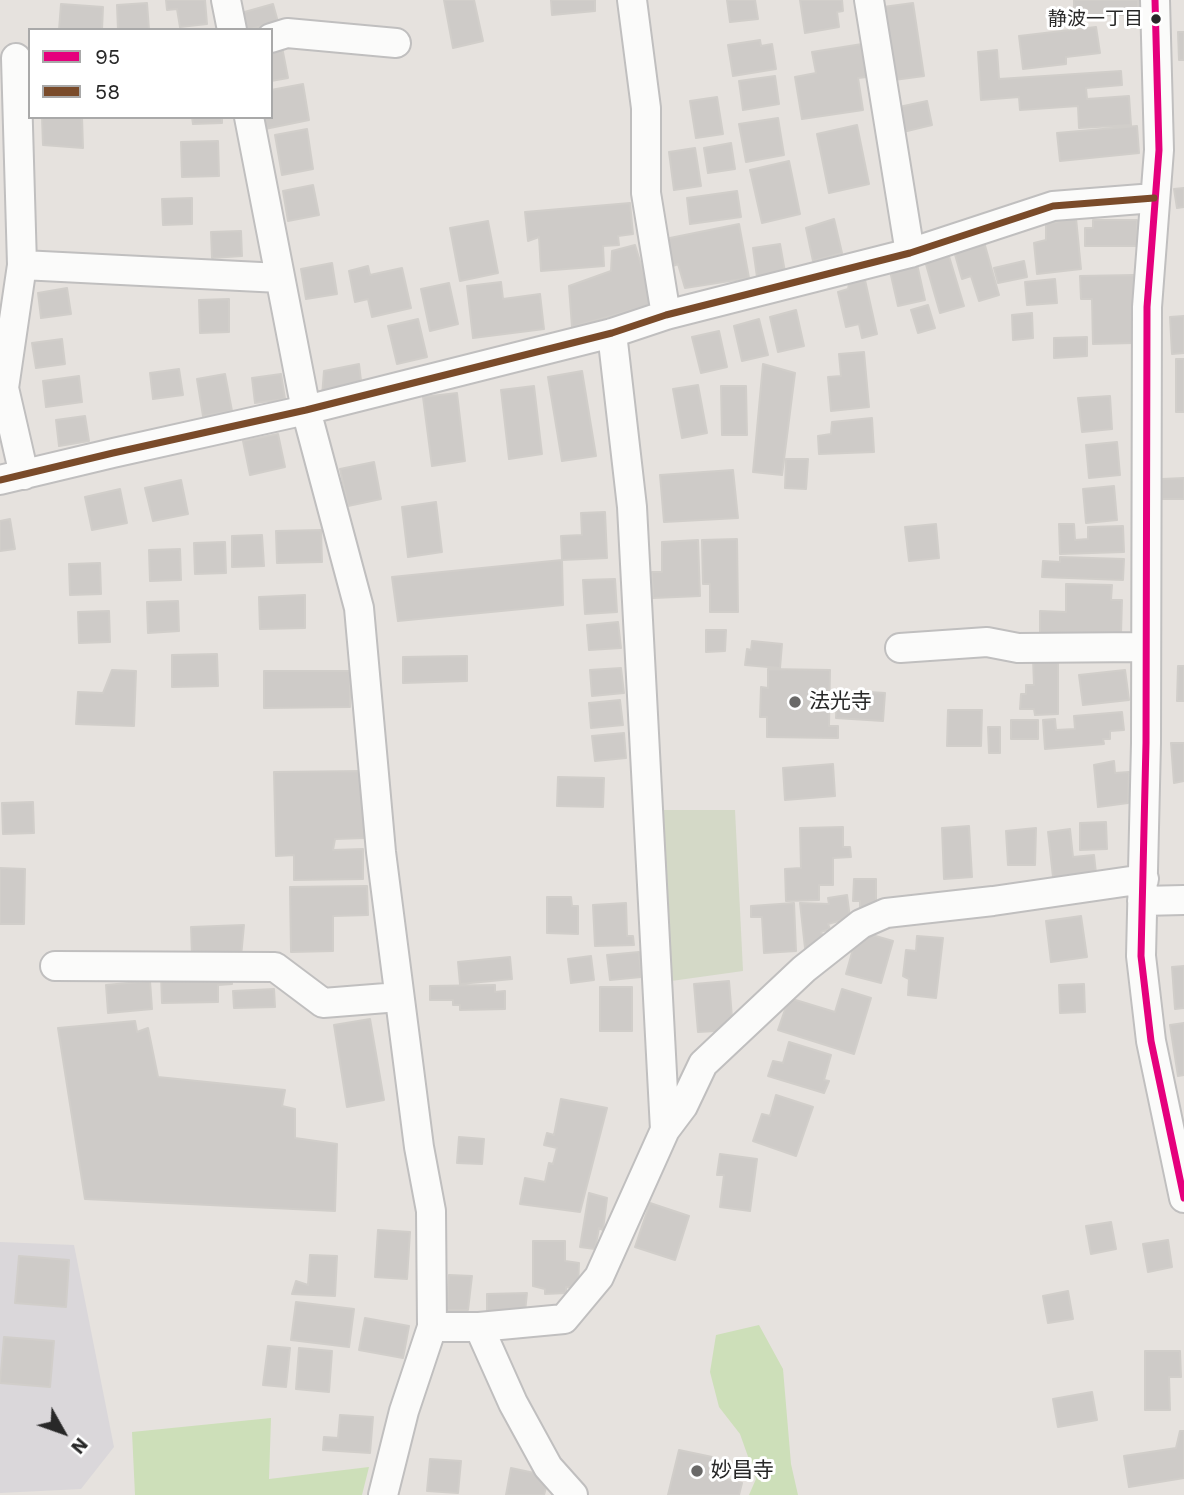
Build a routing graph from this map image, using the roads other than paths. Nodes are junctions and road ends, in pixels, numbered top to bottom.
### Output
1 (226, 0) edge
2 (632, 0) edge
3 (869, 0) edge
4 (1155, 0) edge
5 (232, 28) edge
6 (273, 37) edge
7 (396, 43) dead end
8 (15, 57) edge
9 (249, 119) edge
10 (1154, 198) junction
11 (910, 253) junction
12 (22, 265) junction
13 (280, 278) junction
14 (666, 315) junction
15 (612, 333) junction
16 (306, 410) junction
17 (12, 478) edge
18 (1145, 647) junction
19 (900, 648) dead end
20 (1143, 890) junction
21 (1184, 900) edge
22 (55, 966) dead end
23 (399, 997) junction
24 (665, 1130) junction
25 (1184, 1198) edge
26 (432, 1327) junction
27 (479, 1327) junction
28 (383, 1495) edge
29 (573, 1495) edge

1 - 5 street
2 - 14 street
3 - 11 street
4 - 10 street
6 - 7 street
8 - 12 street
9 - 13 street
10 - 11 street
10 - 18 street
11 - 14 street
12 - 13 street
12 - 17 street
13 - 16 street
14 - 15 street
15 - 16 street
15 - 24 street
16 - 17 street
16 - 23 street
18 - 19 street
18 - 20 street
20 - 21 street
20 - 24 street
20 - 25 street
22 - 23 street
23 - 26 street
24 - 27 street
26 - 27 street
26 - 28 street
27 - 29 street

